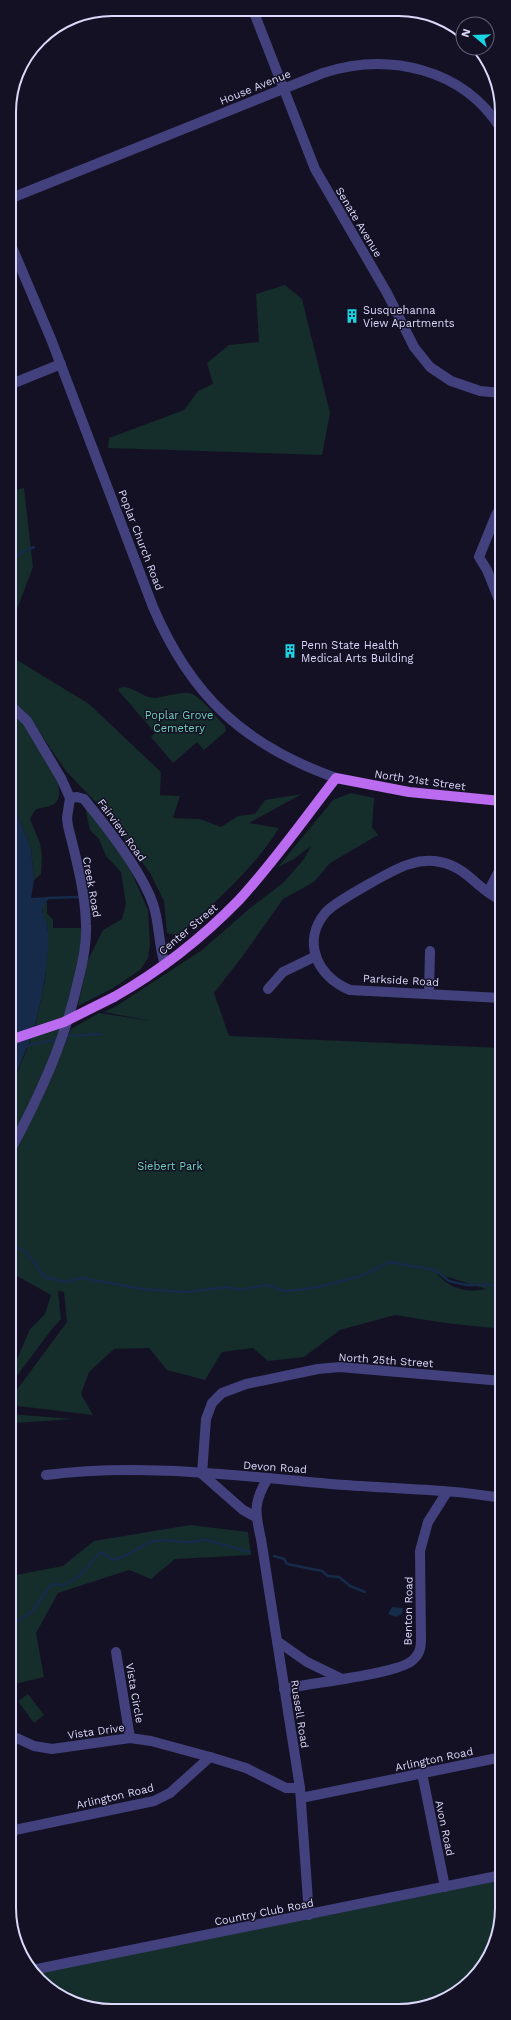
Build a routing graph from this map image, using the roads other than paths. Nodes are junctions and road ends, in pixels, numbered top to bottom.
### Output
1 (255, 16) edge
2 (285, 88) junction
3 (495, 122) edge
4 (16, 196) edge
5 (16, 257) edge
6 (61, 364) junction
7 (16, 382) edge
8 (495, 392) edge
9 (495, 517) edge
10 (495, 590) edge
11 (16, 711) edge
12 (336, 778) junction
13 (70, 798) junction
14 (495, 801) edge
15 (495, 879) edge
16 (488, 892) junction
17 (495, 896) edge
18 (430, 951) dead end
19 (316, 956) junction
20 (165, 964) junction
21 (268, 989) dead end
22 (429, 993) junction
23 (495, 998) edge
24 (16, 1038) edge
25 (16, 1139) edge
26 (495, 1380) edge
27 (202, 1474) junction
28 (46, 1475) dead end
29 (268, 1478) junction
30 (447, 1492) junction
31 (495, 1497) edge
32 (256, 1517) junction
33 (277, 1641) junction
34 (116, 1652) dead end
35 (340, 1678) junction
36 (284, 1689) junction
37 (16, 1738) edge
38 (130, 1738) junction
39 (210, 1757) junction
40 (495, 1758) edge
41 (422, 1773) junction
42 (301, 1793) junction
43 (16, 1830) edge
44 (495, 1876) edge
45 (445, 1887) junction
46 (309, 1915) junction
47 (38, 1969) edge

1 - 2 street, Senate Avenue
2 - 3 street, House Avenue
2 - 4 street, House Avenue
2 - 8 street, Senate Avenue
5 - 6 street, Poplar Church Road
6 - 7 street
6 - 12 street, Poplar Church Road
9 - 10 street
11 - 13 street
12 - 14 main road, North 21st Street
12 - 20 main road, Center Street
13 - 20 street, Fairview Road
13 - 25 street, Creek Road
15 - 16 street
16 - 17 street
16 - 19 street
18 - 22 street
19 - 21 street
19 - 22 street, Parkside Road
20 - 24 main road, Center Street, bridge
22 - 23 street, Parkside Road
26 - 27 street, North 25th Street
27 - 28 street, Devon Road
27 - 29 street, Devon Road
27 - 32 street
29 - 30 street, Devon Road
29 - 32 street, Russell Road
30 - 31 street, Devon Road
30 - 35 street, Benton Road
32 - 33 street, Russell Road
33 - 35 street
33 - 36 street, Russell Road
34 - 38 street, Vista Circle
35 - 36 street, Benton Road
36 - 42 street, Russell Road
37 - 38 street, Vista Drive
38 - 39 street, Vista Drive
39 - 42 street, Arlington Road
39 - 43 street, Arlington Road
40 - 41 street, Arlington Road
41 - 42 street, Arlington Road
41 - 45 street, Avon Road
42 - 46 street, Russell Road
44 - 45 street, Country Club Road
45 - 46 street, Country Club Road
46 - 47 street, Country Club Road

